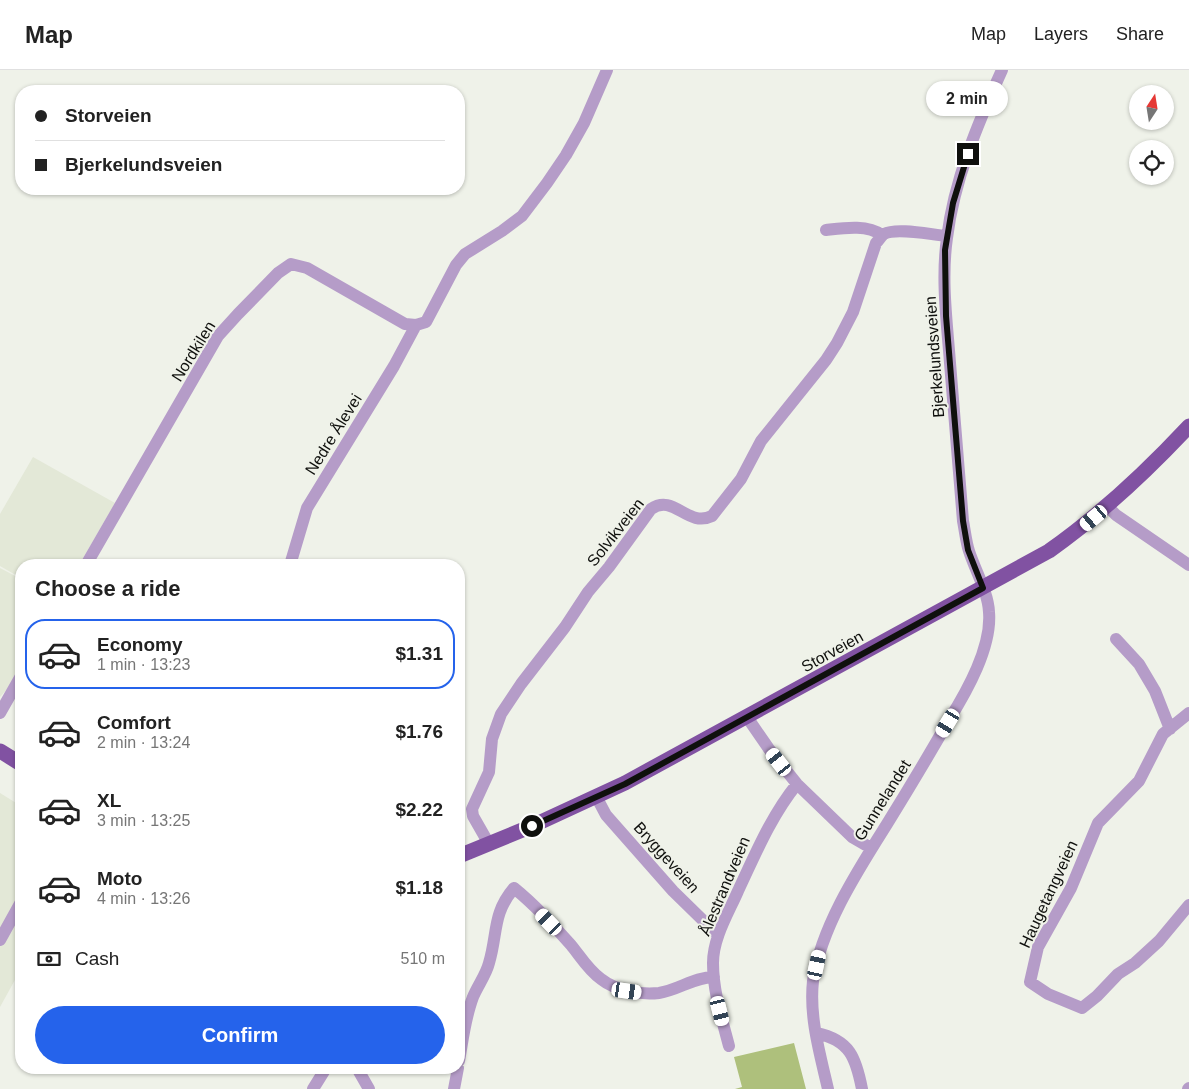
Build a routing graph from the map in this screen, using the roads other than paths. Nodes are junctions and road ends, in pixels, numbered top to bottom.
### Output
1 (607, 70) edge
2 (1002, 70) edge
3 (826, 230) dead end
4 (882, 235) junction
5 (947, 236) junction
6 (416, 325) junction
7 (1189, 426) edge
8 (1107, 506) junction
9 (89, 559) edge
10 (292, 559) edge
11 (1189, 565) edge
12 (983, 588) junction
13 (1116, 639) dead end
14 (15, 687) edge
15 (0, 713) edge
16 (1189, 713) edge
17 (747, 717) junction
18 (1170, 729) junction
19 (0, 751) edge
20 (15, 760) edge
21 (797, 784) junction
22 (597, 798) junction
23 (489, 844) junction
24 (871, 848) junction
25 (465, 854) edge
26 (1189, 905) edge
27 (15, 913) edge
28 (718, 935) junction
29 (0, 940) edge
30 (714, 976) junction
31 (465, 1024) edge
32 (816, 1032) junction
33 (729, 1046) dead end
34 (322, 1074) edge
35 (360, 1074) edge
36 (457, 1074) edge
37 (313, 1089) edge
38 (369, 1089) edge
39 (454, 1089) edge
40 (828, 1089) edge
41 (862, 1089) edge

1 - 6 street, Nedre Ålevei
2 - 5 street, Bjerkelundsveien
3 - 4 street
4 - 5 street
4 - 23 street, Solvikveien
5 - 12 street, Bjerkelundsveien
6 - 9 street, Nordkilen
6 - 10 street, Nedre Ålevei
7 - 8 main road, Storveien
8 - 11 street
8 - 12 main road, Storveien
12 - 17 main road, Storveien
12 - 24 street, Gunnelandet
13 - 18 street
14 - 15 street
16 - 18 street, Haugetangveien
17 - 21 street
17 - 22 main road, Storveien
18 - 26 street, Haugetangveien
19 - 20 main road
21 - 24 street
21 - 28 street, Ålestrandveien
22 - 23 main road, Storveien
22 - 28 street, Bryggeveien
23 - 25 main road, Storveien
24 - 32 street, Gunnelandet
27 - 29 street
28 - 30 street, Ålestrandveien
30 - 31 street
30 - 33 street, Ålestrandveien
32 - 40 street, Gunnelandet
32 - 41 street
34 - 37 street
35 - 38 street
36 - 39 street

